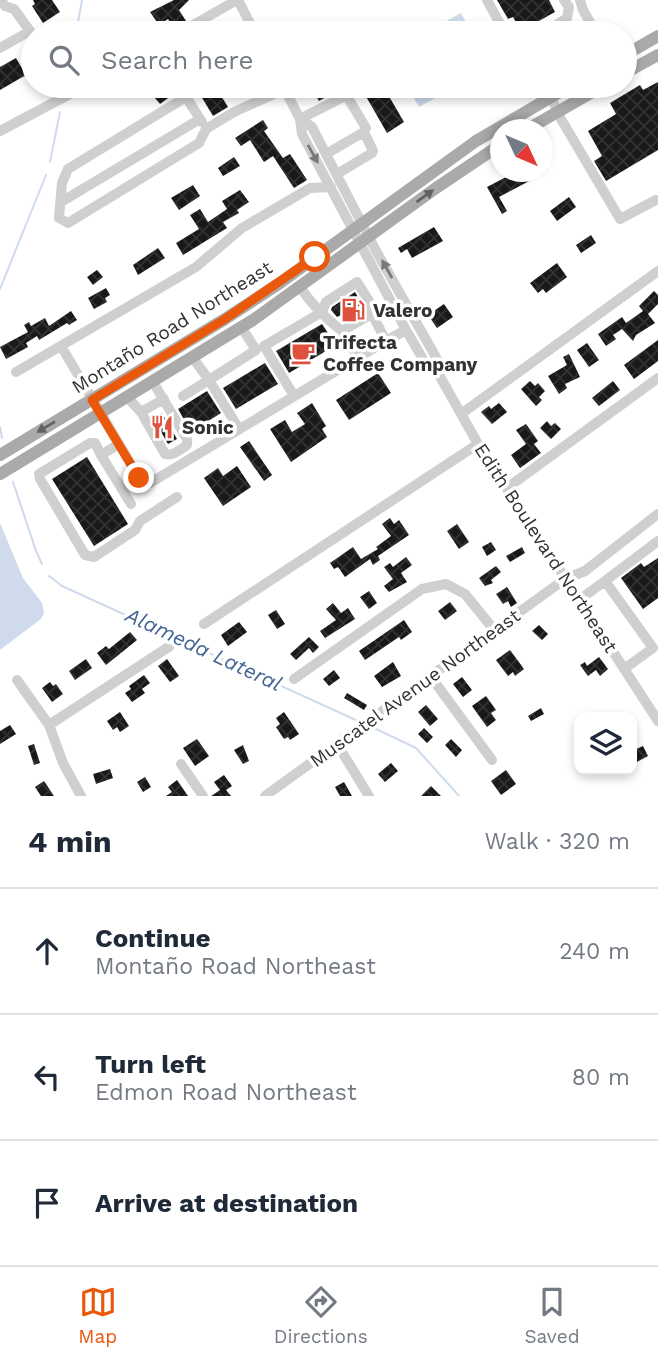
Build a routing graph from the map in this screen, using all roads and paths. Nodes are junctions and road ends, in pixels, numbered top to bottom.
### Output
1 (238, 0) edge
2 (487, 0) edge
3 (564, 0) edge
4 (1, 1) edge
5 (580, 4) edge
6 (23, 21) edge
7 (200, 21) edge
8 (249, 21) edge
9 (498, 21) edge
10 (562, 21) edge
11 (589, 21) edge
12 (21, 36) edge
13 (658, 36) edge
14 (0, 48) edge
15 (637, 48) edge
16 (658, 55) edge
17 (637, 66) edge
18 (62, 98) edge
19 (184, 98) edge
20 (187, 98) edge
21 (263, 98) edge
22 (289, 98) edge
23 (341, 98) edge
24 (348, 98) edge
25 (539, 98) edge
26 (552, 98) edge
27 (581, 98) edge
28 (557, 111) junction
29 (300, 119) junction
30 (544, 119) edge
31 (203, 124) junction
32 (0, 131) edge
33 (364, 132) junction
34 (490, 152) edge
35 (458, 153) junction
36 (326, 154) junction
37 (467, 167) junction
38 (337, 174) junction
39 (331, 187) junction
40 (656, 200) dead end
41 (61, 202) junction
42 (358, 225) junction
43 (365, 240) junction
44 (658, 271) edge
45 (301, 288) junction
46 (391, 303) junction
47 (323, 312) junction
48 (372, 314) junction
49 (242, 328) junction
50 (406, 330) junction
51 (342, 331) junction
52 (386, 341) junction
53 (61, 346) junction
54 (193, 358) junction
55 (358, 358) junction
56 (16, 372) dead end
57 (438, 373) junction
58 (658, 378) edge
59 (209, 380) junction
60 (153, 382) junction
61 (183, 396) dead end
62 (295, 396) junction
63 (127, 397) junction
64 (164, 399) junction
65 (92, 400) junction
66 (141, 412) junction
67 (100, 413) junction
68 (461, 414) junction
69 (239, 429) junction
70 (118, 444) junction
71 (478, 444) junction
72 (0, 455) edge
73 (102, 455) junction
74 (135, 471) junction
75 (0, 474) edge
76 (118, 481) junction
77 (507, 488) junction
78 (177, 497) dead end
79 (131, 504) dead end
80 (658, 514) edge
81 (658, 541) edge
82 (565, 579) junction
83 (605, 581) junction
84 (579, 600) junction
85 (204, 624) dead end
86 (495, 631) junction
87 (170, 646) dead end
88 (655, 646) edge
89 (624, 669) junction
90 (430, 677) junction
91 (294, 678) dead end
92 (17, 680) dead end
93 (658, 721) edge
94 (49, 725) junction
95 (337, 744) junction
96 (492, 760) dead end
97 (181, 764) dead end
98 (80, 796) edge
99 (203, 796) edge
100 (265, 796) edge
101 (369, 796) edge

1 - 7 street
1 - 8 street
2 - 9 street
3 - 10 street
4 - 6 street
5 - 11 street
12 - 14 street
13 - 15 main road
16 - 17 main road
18 - 32 street
19 - 41 street
20 - 31 street
21 - 31 street
22 - 29 street, Edith Boulevard Northeast
23 - 29 street
24 - 33 street
25 - 35 main road, Montaño Road Northeast
26 - 28 street
27 - 28 main road
28 - 30 main road
28 - 40 street
29 - 36 street, Edith Boulevard Northeast
29 -> 39 street, Edith Boulevard Northeast
31 - 41 street
31 - 41 street
33 - 36 street
33 - 38 street
34 - 37 main road, Montaño Road Northeast
35 - 37 street
35 - 42 main road, Montaño Road Northeast
36 - 38 street, Edith Boulevard Northeast
43 -> 37 main road, Montaño Road Northeast
38 - 42 street, Edith Boulevard Northeast
39 - 42 street, Edith Boulevard Northeast
39 - 53 street
42 - 43 street, Edith Boulevard Northeast
42 - 65 main road, Montaño Road Northeast
43 - 45 main road, Montaño Road Northeast
43 - 46 street, Edith Boulevard Northeast
57 -> 43 street, Edith Boulevard Northeast
44 - 68 street
45 - 47 street
45 - 49 main road, Montaño Road Northeast
46 - 48 street
46 - 50 street, Edith Boulevard Northeast
47 - 48 street
47 - 51 street
47 - 62 street
48 - 51 street
48 - 52 street
49 - 54 main road, Montaño Road Northeast
49 - 59 street
50 - 52 street
50 - 57 street, Edith Boulevard Northeast
51 - 55 street
52 - 55 street
53 - 56 street
53 - 65 street
54 - 59 street
54 - 60 main road, Montaño Road Northeast
55 - 62 street
57 - 68 street, Edith Boulevard Northeast
58 - 77 street
59 - 61 street
59 - 69 street
60 - 63 main road, Montaño Road Northeast
60 - 64 street
62 - 69 street
63 - 66 street
63 - 67 main road, Montaño Road Northeast
64 - 66 street
64 - 66 street
65 - 67 street
65 -> 72 main road, Montaño Road Northeast
67 - 70 street
67 - 75 main road, Montaño Road Northeast
68 - 71 street, Edith Boulevard Northeast
69 - 74 street
70 - 73 street
70 - 74 street
71 - 77 street, Edith Boulevard Northeast
71 - 85 street
73 - 76 street
73 - 78 street
74 - 76 street
76 - 79 street
77 - 82 street, Edith Boulevard Northeast
80 - 82 street, Muscatel Avenue Northeast
81 - 83 street
82 - 84 street, Edith Boulevard Northeast
82 - 86 street, Muscatel Avenue Northeast
83 - 84 street
83 - 88 street
84 - 89 street, Edith Boulevard Northeast
86 - 90 street, Muscatel Avenue Northeast
86 - 91 street
87 - 94 street
88 - 89 street
89 - 93 street, Edith Boulevard Northeast
90 - 95 street, Muscatel Avenue Northeast
90 - 96 street
92 - 94 street
94 - 98 street
95 - 100 street, Muscatel Avenue Northeast
95 - 101 street
97 - 99 street

